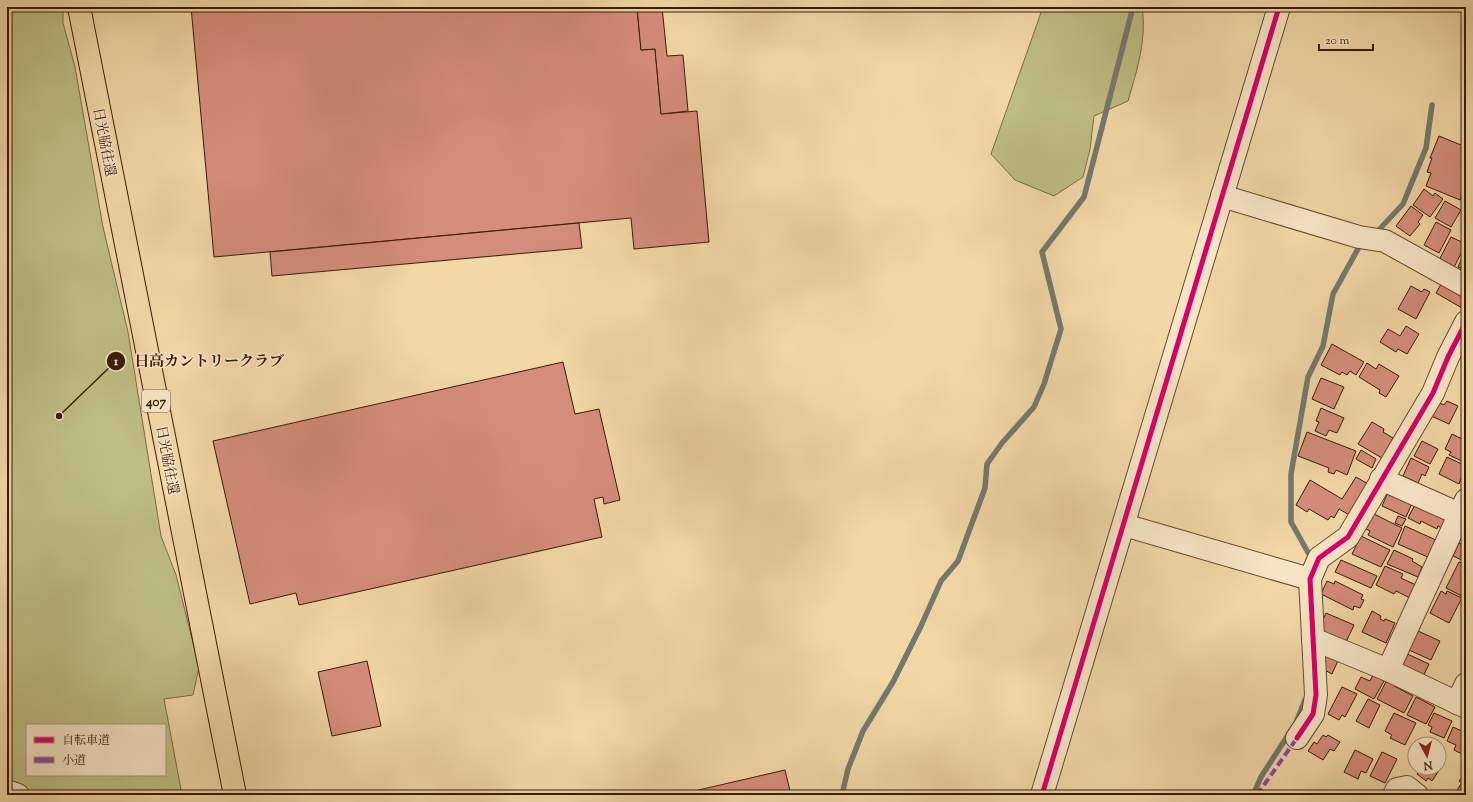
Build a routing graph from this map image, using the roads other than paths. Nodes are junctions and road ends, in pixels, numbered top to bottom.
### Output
1 (79, 7) edge
2 (1279, 7) edge
3 (1222, 196) junction
4 (1466, 286) edge
5 (1466, 322) edge
6 (1381, 479) junction
7 (1464, 510) edge
8 (1124, 525) junction
9 (1310, 579) junction
10 (1313, 639) junction
11 (1388, 670) junction
12 (1466, 684) edge
13 (1461, 705) edge
14 (1296, 738) dead end
15 (7, 791) edge
16 (18, 795) edge
17 (235, 795) edge
18 (1042, 795) edge
19 (1394, 795) edge
20 (1417, 795) edge

1 - 17 highway, 日光脇往還 / 407
2 - 3 street
3 - 4 street
3 - 8 street
5 - 6 street
6 - 7 street
6 - 9 street
7 - 11 street
8 - 9 street
8 - 18 street
9 - 10 street
10 - 11 street
10 - 14 street
11 - 13 street
12 - 13 street
15 - 16 street
19 - 20 street

